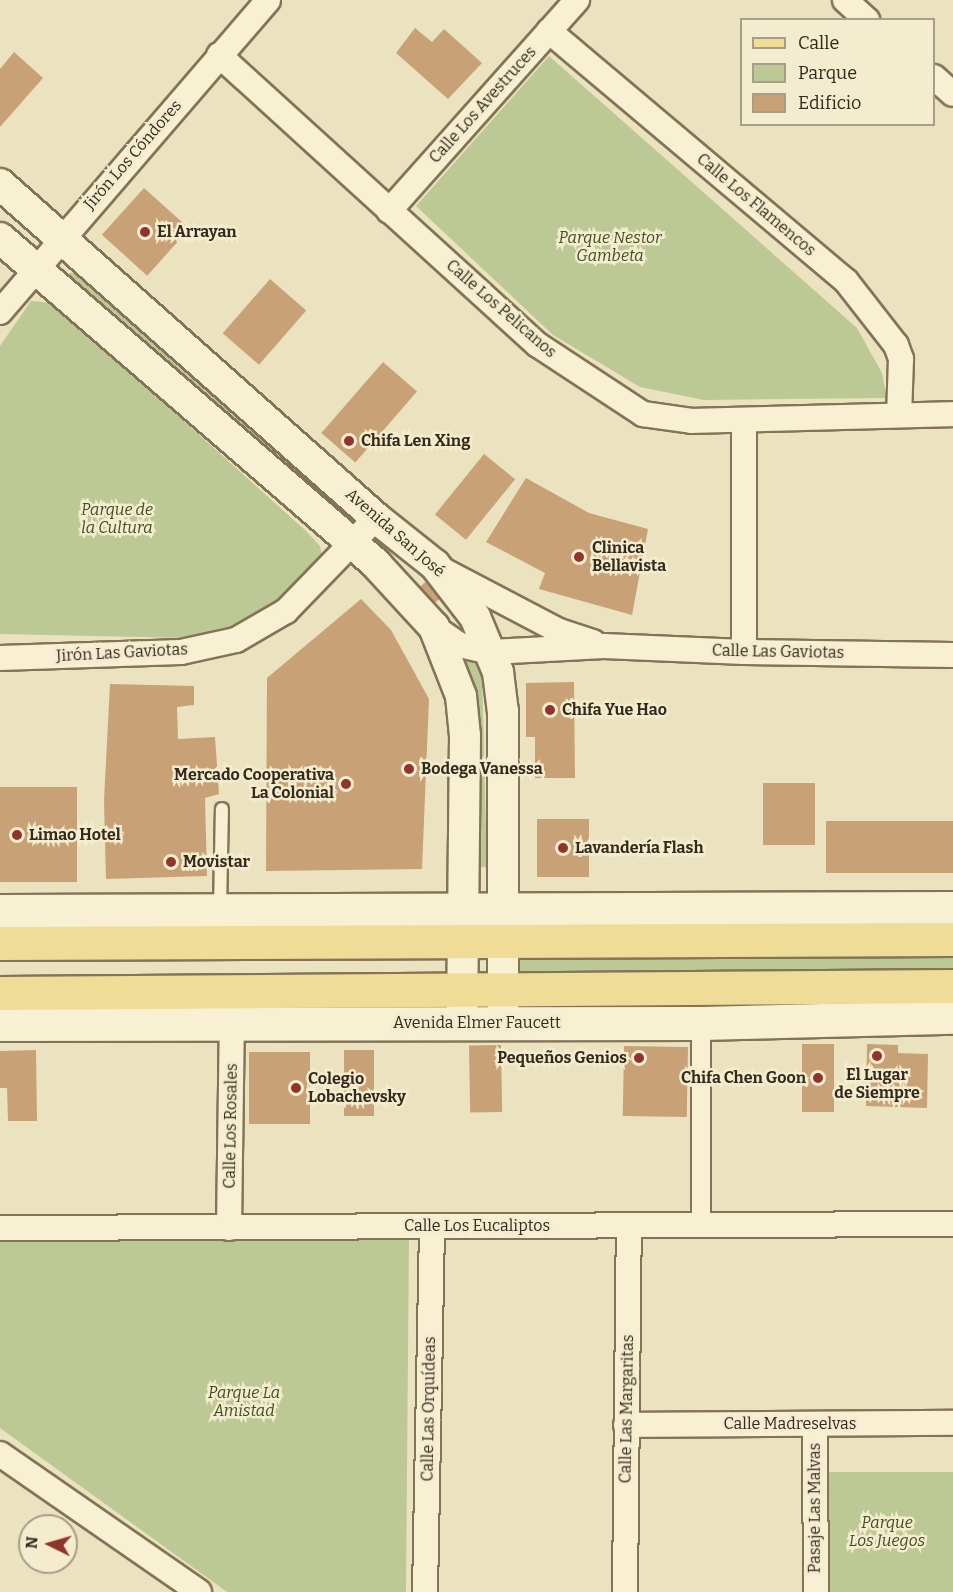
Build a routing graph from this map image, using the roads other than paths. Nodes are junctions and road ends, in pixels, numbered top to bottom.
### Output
1 (268, 0) edge
2 (577, 0) edge
3 (845, 0) edge
4 (865, 18) edge
5 (549, 31) junction
6 (219, 55) junction
7 (935, 79) edge
8 (953, 94) edge
9 (0, 184) edge
10 (389, 211) junction
11 (0, 238) edge
12 (62, 239) junction
13 (35, 269) junction
14 (0, 312) edge
15 (953, 414) edge
16 (899, 415) junction
17 (744, 420) junction
18 (376, 518) junction
19 (352, 543) junction
20 (435, 565) junction
21 (434, 627) junction
22 (604, 646) junction
23 (491, 652) junction
24 (744, 652) junction
25 (953, 655) edge
26 (0, 658) edge
27 (222, 809) dead end
28 (953, 908) edge
29 (0, 911) edge
30 (220, 911) junction
31 (463, 923) junction
32 (503, 923) junction
33 (953, 939) edge
34 (0, 943) edge
35 (953, 986) edge
36 (0, 993) edge
37 (503, 1007) junction
38 (462, 1008) junction
39 (953, 1017) edge
40 (700, 1023) junction
41 (0, 1024) edge
42 (232, 1024) junction
43 (953, 1224) edge
44 (701, 1225) junction
45 (629, 1226) junction
46 (432, 1227) junction
47 (0, 1228) edge
48 (229, 1228) junction
49 (815, 1424) junction
50 (953, 1424) edge
51 (626, 1425) junction
52 (0, 1454) edge
53 (199, 1592) edge
54 (425, 1592) edge
55 (625, 1592) edge
56 (816, 1592) edge

1 - 6 street, Jirón Los Cóndores
2 - 5 street, Calle Los Avestruces
3 - 4 street
5 - 10 street, Calle Los Avestruces
5 - 16 street, Calle Los Flamencos
6 - 10 street, Calle Los Pelicanos
6 - 12 street, Jirón Los Cóndores
7 - 8 street
9 - 12 street, Avenida San José
10 - 17 street, Calle Los Pelicanos
11 - 13 street
12 - 13 street, Jirón Los Cóndores
12 - 18 street, Avenida San José
13 - 14 street, Jirón Los Cóndores
13 - 19 street
15 - 16 street, Calle Los Pelicanos
16 - 17 street, Calle Los Pelicanos
17 - 24 street
18 - 19 street, Jirón Las Gaviotas
18 - 20 street, Avenida San José
19 - 21 street
19 - 26 street, Jirón Las Gaviotas
20 - 22 street, Calle Las Gaviotas
20 - 23 street, Avenida San José
21 - 23 street, Calle Las Gaviotas
21 - 31 street
22 - 23 street, Calle Las Gaviotas
22 - 24 street, Calle Las Gaviotas
23 - 32 street, Avenida San José
24 - 25 street, Calle Las Gaviotas
27 - 30 lane
28 - 32 main road
29 - 30 main road
30 - 31 main road
31 - 32 main road
31 - 34 main road
31 - 38 street
32 - 33 main road
32 - 37 street, Avenida San José
35 - 37 main road, Avenida Elmer Faucett
36 - 38 main road, Avenida Elmer Faucett
37 - 38 main road, Avenida Elmer Faucett
37 - 40 main road, Avenida Elmer Faucett
38 - 42 main road, Avenida Elmer Faucett
39 - 40 main road, Avenida Elmer Faucett
40 - 44 street
41 - 42 main road, Avenida Elmer Faucett
42 - 48 street, Calle Los Rosales
43 - 44 street, Calle Los Eucaliptos
44 - 45 street, Calle Los Eucaliptos
45 - 46 street, Calle Los Eucaliptos
45 - 51 street, Calle Las Margaritas
46 - 48 street, Calle Los Eucaliptos
46 - 54 street, Calle Las Orquídeas
47 - 48 street, Calle Los Eucaliptos
49 - 50 street, Calle Madreselvas
49 - 51 street, Calle Madreselvas
49 - 56 street, Pasaje Las Malvas
51 - 55 street, Calle Las Margaritas
52 - 53 street

